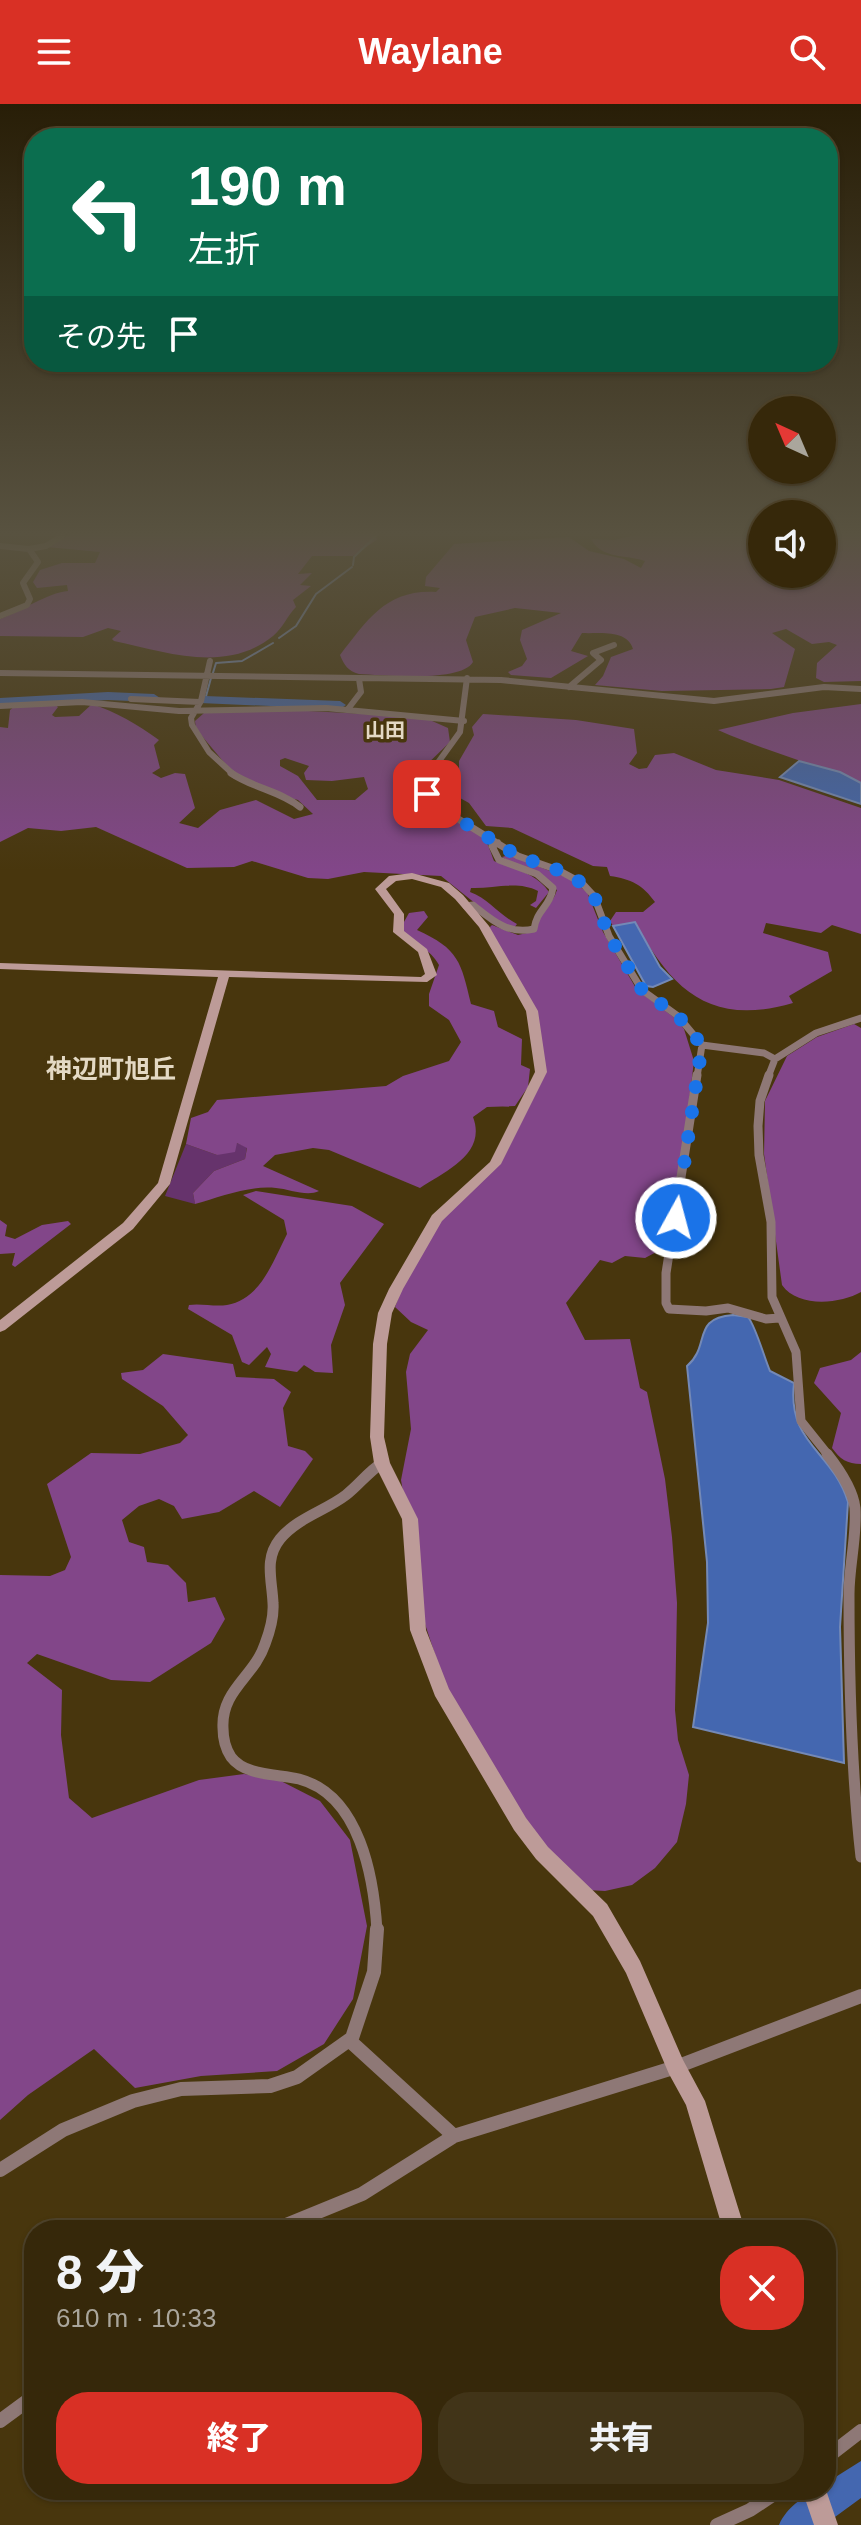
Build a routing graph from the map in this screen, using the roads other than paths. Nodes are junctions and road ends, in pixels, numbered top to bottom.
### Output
1 (611, 646) edge
2 (210, 661) dead end
3 (0, 673) edge
4 (207, 677) junction
5 (359, 679) junction
6 (467, 680) junction
7 (569, 687) junction
8 (861, 689) edge
9 (131, 699) dead end
10 (201, 701) junction
11 (0, 706) edge
12 (348, 709) junction
13 (196, 710) junction
14 (464, 716) junction
15 (300, 807) dead end
16 (498, 843) junction
17 (466, 906) junction
18 (0, 966) edge
19 (224, 975) junction
20 (861, 1018) edge
21 (702, 1045) junction
22 (775, 1059) junction
23 (779, 1318) junction
24 (0, 1327) edge
25 (382, 1463) junction
26 (861, 1857) edge
27 (861, 1996) edge
28 (350, 2041) junction
29 (676, 2067) junction
30 (454, 2136) junction
31 (0, 2170) edge
32 (298, 2220) edge
33 (731, 2220) edge
34 (24, 2403) edge
35 (0, 2421) edge
36 (861, 2431) edge
37 (836, 2450) edge
38 (765, 2500) edge
39 (817, 2500) edge
40 (717, 2525) edge
41 (826, 2525) edge

1 - 7 street
2 - 4 street
3 - 4 street
4 - 5 street
4 - 10 street
5 - 6 street
5 - 12 street
6 - 7 street
6 - 14 street
7 - 8 street
9 - 10 street
10 - 13 street
11 - 13 street
12 - 13 street
12 - 14 street
13 - 15 street
14 - 16 street
16 - 17 street
16 - 21 street
17 - 19 street
17 - 25 street
18 - 19 street
19 - 24 street
20 - 22 street
21 - 22 street
21 - 23 street
22 - 23 street
23 - 26 street
25 - 28 street
25 - 29 street
27 - 29 street
28 - 30 street
28 - 31 street
29 - 30 street
29 - 33 street
30 - 32 street
34 - 35 street
36 - 37 street
38 - 40 street
39 - 41 street

